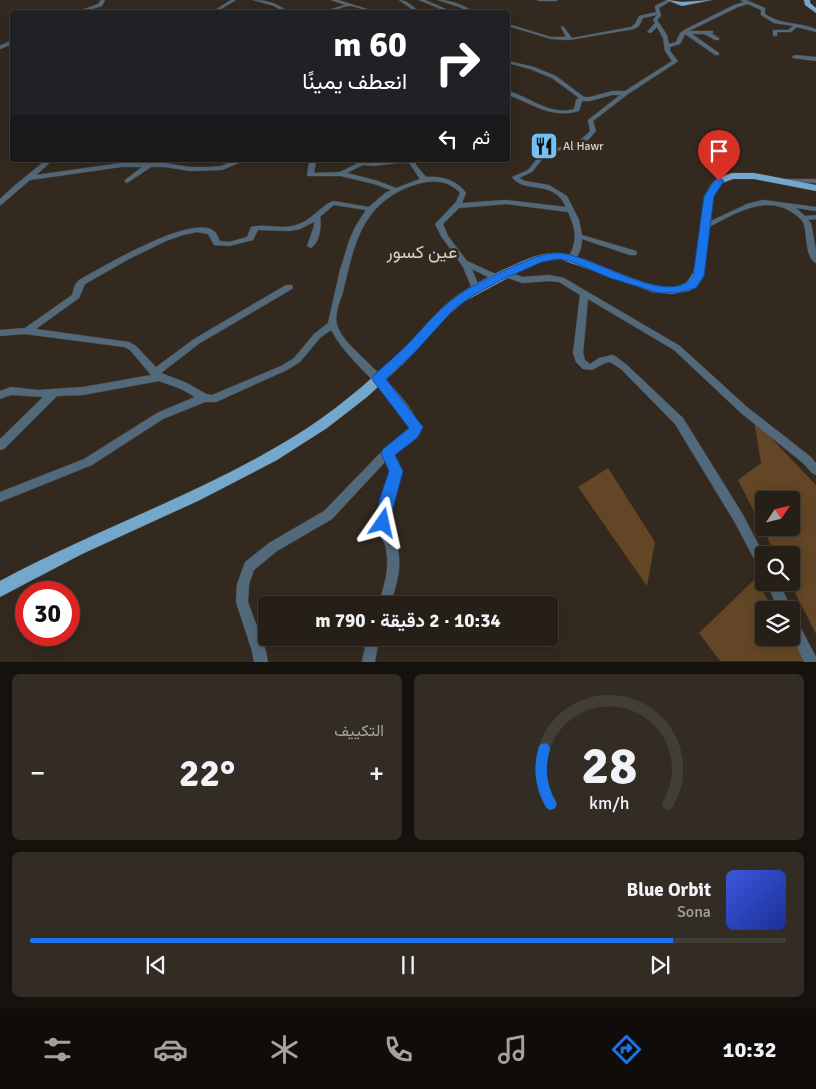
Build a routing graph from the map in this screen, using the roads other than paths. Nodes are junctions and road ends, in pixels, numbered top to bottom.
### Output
1 (103, 0) edge
2 (234, 0) edge
3 (255, 0) edge
4 (332, 0) edge
5 (401, 0) edge
6 (420, 0) edge
7 (440, 0) edge
8 (539, 0) edge
9 (556, 0) edge
10 (654, 0) edge
11 (709, 0) edge
12 (807, 0) edge
13 (668, 1) edge
14 (745, 2) edge
15 (349, 4) junction
16 (84, 10) edge
17 (217, 10) edge
18 (283, 10) edge
19 (332, 10) edge
20 (368, 10) edge
21 (417, 10) edge
22 (446, 10) edge
23 (468, 10) edge
24 (816, 11) edge
25 (659, 13) junction
26 (657, 24) junction
27 (510, 26) edge
28 (563, 26) dead end
29 (608, 26) dead end
30 (796, 27) junction
31 (620, 30) junction
32 (816, 31) edge
33 (649, 32) dead end
34 (510, 33) edge
35 (687, 33) junction
36 (775, 35) dead end
37 (551, 38) junction
38 (569, 39) junction
39 (717, 39) dead end
40 (667, 46) junction
41 (717, 54) dead end
42 (795, 56) dead end
43 (816, 59) edge
44 (510, 62) edge
45 (626, 93) junction
46 (510, 94) edge
47 (585, 98) junction
48 (47, 162) edge
49 (238, 162) edge
50 (313, 162) edge
51 (385, 162) edge
52 (413, 162) edge
53 (149, 165) junction
54 (342, 174) junction
55 (27, 178) junction
56 (425, 180) junction
57 (778, 180) junction
58 (816, 181) edge
59 (127, 182) dead end
60 (816, 188) edge
61 (396, 190) junction
62 (0, 203) edge
63 (781, 203) junction
64 (457, 206) junction
65 (370, 208) junction
66 (816, 209) edge
67 (569, 210) junction
68 (816, 217) edge
69 (317, 218) junction
70 (805, 218) junction
71 (704, 226) junction
72 (579, 236) junction
73 (311, 246) dead end
74 (633, 253) dead end
75 (572, 258) junction
76 (816, 261) edge
77 (465, 263) junction
78 (501, 276) junction
79 (290, 287) dead end
80 (476, 289) junction
81 (584, 294) junction
82 (332, 324) junction
83 (27, 332) junction
84 (0, 334) edge
85 (157, 375) junction
86 (378, 378) junction
87 (0, 394) edge
88 (54, 394) junction
89 (204, 398) junction
90 (0, 446) edge
91 (387, 453) junction
92 (816, 470) edge
93 (0, 497) edge
94 (755, 549) edge
95 (0, 589) edge
96 (386, 596) edge
97 (800, 639) edge
98 (371, 646) edge
99 (261, 662) edge
100 (368, 662) edge
101 (811, 662) edge

1 - 16 street
2 - 17 street
3 - 18 street
4 - 15 street
5 - 21 street
6 - 22 street
7 - 23 street
8 - 9 street
10 - 13 street
11 - 13 main road
12 - 24 main road
13 - 25 street
14 - 30 street
14 - 35 street
15 - 19 street
15 - 20 street
25 - 26 street
25 - 31 street
26 - 33 street
26 - 40 street
27 - 37 street
28 - 38 street
29 - 31 street
30 - 32 street
30 - 36 street
31 - 38 street
34 - 37 street
35 - 39 street
35 - 40 street
35 - 41 street
37 - 38 street
40 - 45 street
42 - 43 street
44 - 47 street
45 - 47 street
45 - 67 street
46 - 47 street
48 - 55 street
49 - 53 street
50 - 54 street
51 - 54 street
52 - 56 street
53 - 55 street
53 - 59 street
54 - 61 street
55 - 62 street
56 - 61 street
56 - 64 street
57 - 58 street
57 - 60 main road
57 - 71 main road
61 - 65 street
63 - 66 street
63 - 70 street
63 - 71 street
64 - 67 street
64 - 77 street
65 - 69 street
65 - 82 street
67 - 72 street
68 - 70 street
69 - 73 street
69 - 83 street
70 - 76 street
71 - 75 main road
72 - 74 street
72 - 75 street
75 - 78 main road
77 - 78 street
77 - 80 street
78 - 80 main road
78 - 81 street
79 - 85 street
80 - 86 main road
81 - 92 street
81 - 94 street
82 - 86 street
82 - 89 street
83 - 84 street
83 - 85 street
85 - 88 street
85 - 89 street
86 - 91 street
86 - 95 main road
87 - 88 street
88 - 90 street
89 - 93 street
91 - 96 street
91 - 99 street
97 - 101 street
98 - 100 street

